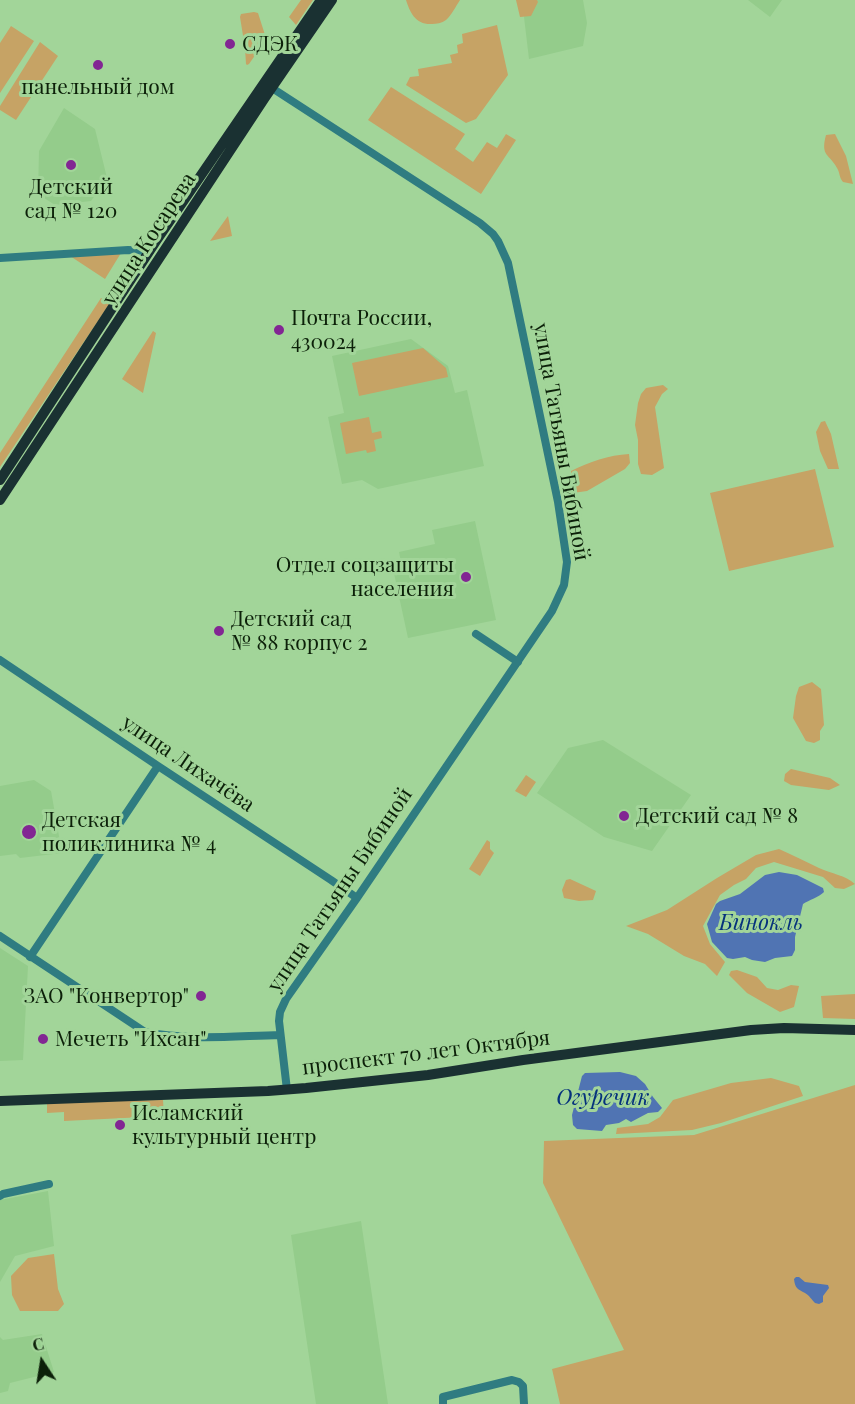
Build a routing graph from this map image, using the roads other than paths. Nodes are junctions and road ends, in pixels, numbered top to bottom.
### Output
1 (321, 0) edge
2 (332, 0) edge
3 (268, 85) junction
4 (150, 251) junction
5 (0, 258) edge
6 (159, 258) junction
7 (0, 480) edge
8 (0, 500) edge
9 (476, 634) dead end
10 (0, 660) edge
11 (518, 662) junction
12 (158, 766) junction
13 (357, 898) junction
14 (0, 936) edge
15 (30, 957) junction
16 (855, 1029) edge
17 (280, 1035) junction
18 (287, 1090) junction
19 (0, 1101) edge
20 (49, 1184) dead end
21 (0, 1196) edge
22 (443, 1400) edge
23 (524, 1404) edge

1 - 3 main road, улица Косарева
2 - 3 main road, улица Косарева
3 - 4 main road, улица Косарева
3 - 6 main road, улица Косарева
3 - 11 street, улица Татьяны Бибиной
4 - 5 street
4 - 6 main road
4 - 7 main road, улица Косарева
6 - 8 main road, улица Косарева
9 - 11 street
10 - 12 street, улица Лихачёва
11 - 13 street, улица Татьяны Бибиной
12 - 13 street, улица Лихачёва
12 - 15 street
13 - 17 street, улица Татьяны Бибиной
14 - 15 street
15 - 17 street
16 - 18 main road, проспект 70 лет Октября
17 - 18 street, улица Татьяны Бибиной
18 - 19 main road, проспект 70 лет Октября
20 - 21 street
22 - 23 street

